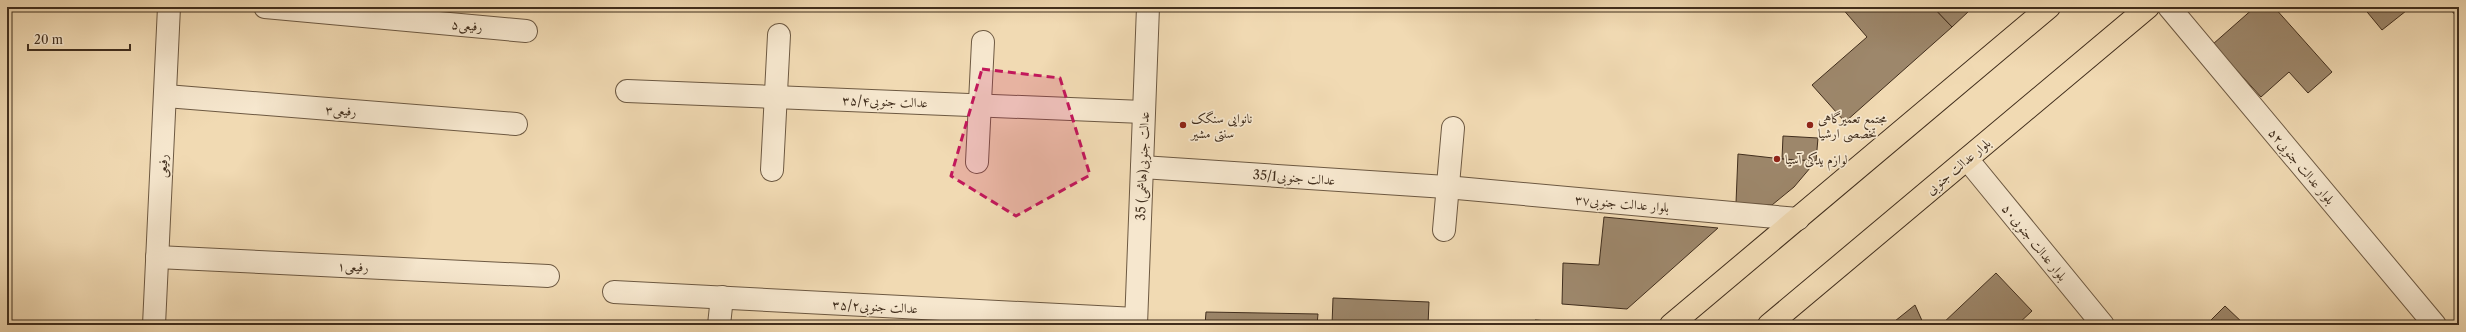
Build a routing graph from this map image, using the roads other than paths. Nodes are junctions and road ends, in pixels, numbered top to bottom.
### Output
1 (170, 7) edge
2 (265, 7) edge
3 (1148, 7) edge
4 (2049, 7) edge
5 (2148, 7) edge
6 (2169, 7) edge
7 (526, 30) dead end
8 (779, 35) dead end
9 (983, 42) dead end
10 (627, 91) dead end
11 (166, 96) junction
12 (776, 97) junction
13 (980, 105) junction
14 (1144, 112) junction
15 (516, 124) dead end
16 (1453, 128) dead end
17 (1967, 159) junction
18 (978, 162) dead end
19 (1142, 167) junction
20 (772, 170) dead end
21 (1446, 188) junction
22 (1798, 219) junction
23 (1444, 230) dead end
24 (157, 257) junction
25 (548, 276) dead end
26 (614, 292) dead end
27 (722, 297) junction
28 (964, 318) edge
29 (1136, 322) edge
30 (154, 325) edge
31 (719, 325) edge
32 (1671, 325) edge
33 (1769, 325) edge
34 (2103, 325) edge
35 (2435, 325) edge

1 - 11 street, رفیعی
2 - 7 street, رفیعی۵
3 - 14 street, 35 عدالت جنوبی(هاشمی)
4 - 22 main road
5 - 17 main road, بلوار عدالت جنوبی
6 - 35 street, بلوار عدالت جنوبی۵۲
8 - 12 street
9 - 13 street
10 - 12 street, عدالت جنوبی۳۵/۴
11 - 15 street, رفیعی۳
11 - 24 street, رفیعی
12 - 13 street, عدالت جنوبی۳۵/۴
12 - 20 street
13 - 14 street, عدالت جنوبی۳۵/۴
13 - 18 street
14 - 19 street, 35 عدالت جنوبی(هاشمی)
16 - 21 street
17 - 33 main road, بلوار عدالت جنوبی
17 - 34 street, بلوار عدالت جنوبی۵۰
19 - 21 street, 35/1عدالت جنوبی
19 - 29 street, 35 عدالت جنوبی(هاشمی)
21 - 22 street, بلوار عدالت جنوبی۳۷
21 - 23 street
22 - 32 main road
24 - 25 street, رفیعی۱
24 - 30 street, رفیعی
26 - 27 street, عدالت جنوبی۳۵/۲
27 - 28 street, عدالت جنوبی۳۵/۲
27 - 31 street
28 - 29 street, عدالت جنوبی۳۵/۲

